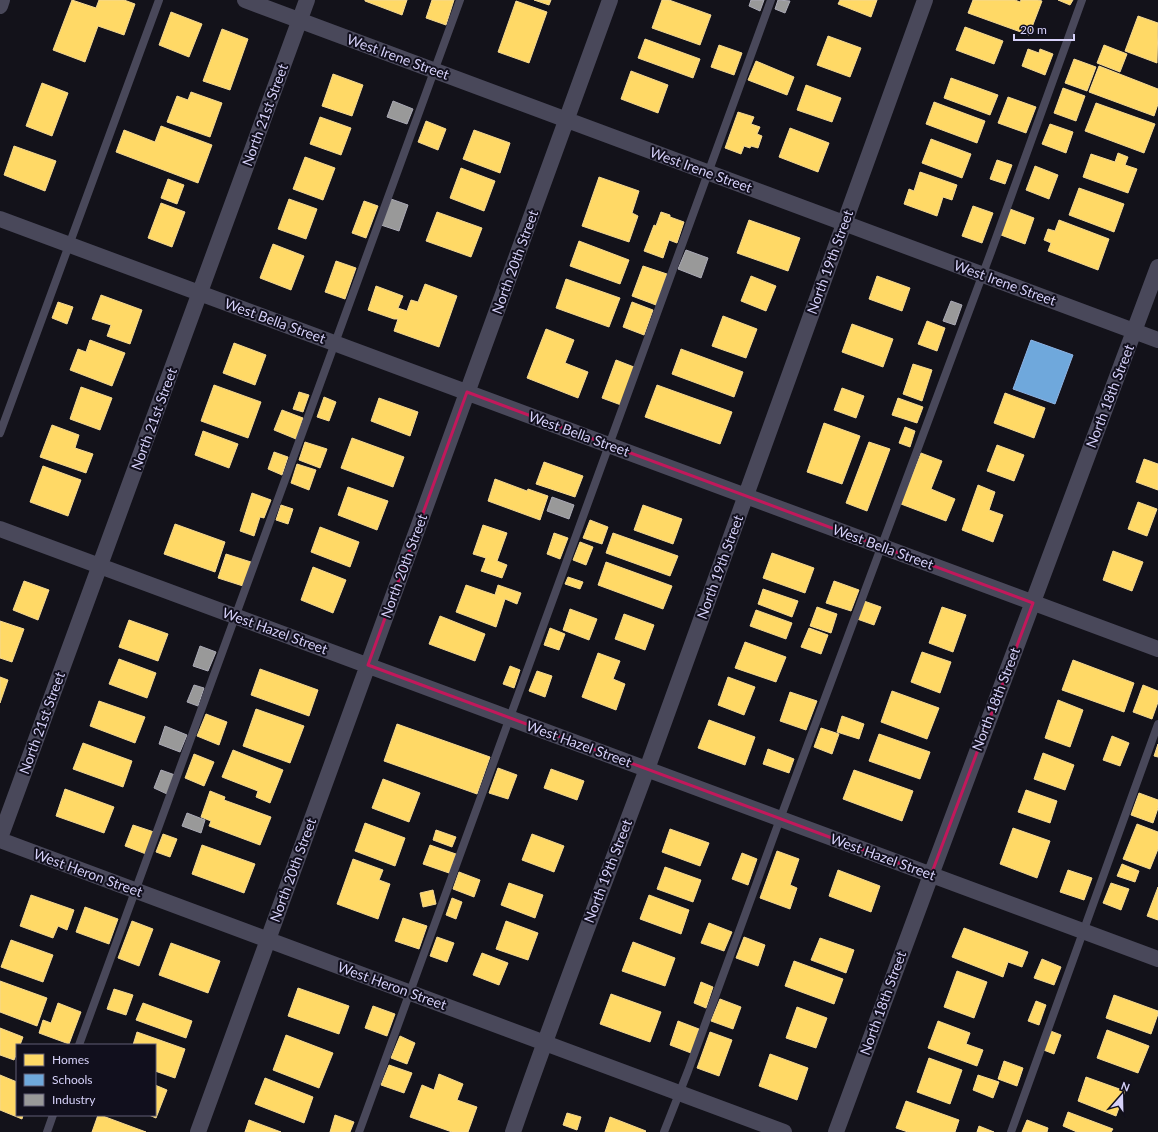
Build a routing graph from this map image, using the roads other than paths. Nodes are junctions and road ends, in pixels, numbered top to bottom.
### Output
1 (2, 0) edge
2 (159, 0) edge
3 (245, 0) edge
4 (307, 0) edge
5 (460, 0) edge
6 (610, 0) edge
7 (771, 0) edge
8 (925, 0) edge
9 (1082, 0) edge
10 (0, 6) edge
11 (300, 20) junction
12 (434, 71) junction
13 (566, 120) junction
14 (708, 172) junction
15 (0, 219) edge
16 (844, 223) junction
17 (68, 244) junction
18 (1158, 267) edge
19 (983, 274) junction
20 (200, 293) junction
21 (1135, 331) junction
22 (1158, 340) edge
23 (335, 343) junction
24 (467, 392) junction
25 (0, 433) edge
26 (609, 445) junction
27 (746, 496) junction
28 (0, 529) edge
29 (881, 546) junction
30 (100, 566) junction
31 (1033, 602) junction
32 (235, 616) junction
33 (1158, 649) edge
34 (368, 665) junction
35 (509, 718) junction
36 (1158, 724) edge
37 (646, 769) junction
38 (780, 818) junction
39 (0, 839) edge
40 (931, 875) junction
41 (135, 891) junction
42 (1083, 931) junction
43 (268, 940) junction
44 (1158, 959) edge
45 (409, 993) junction
46 (544, 1043) junction
47 (79, 1044) edge
48 (679, 1093) junction
49 (53, 1116) edge
50 (47, 1132) edge
51 (198, 1132) edge
52 (358, 1132) edge
53 (513, 1132) edge
54 (664, 1132) edge
55 (784, 1132) edge
56 (836, 1132) edge
57 (1011, 1132) edge

1 - 10 street
2 - 17 lane
3 - 11 street, West Irene Street
4 - 11 street, North 21st Street
5 - 12 lane
6 - 13 street, North 20th Street
7 - 14 lane
8 - 16 street, North 19th Street
9 - 19 lane
11 - 12 street, West Irene Street
11 - 20 street, North 21st Street
12 - 13 street, West Irene Street
12 - 23 lane
13 - 14 street, West Irene Street
13 - 24 street, North 20th Street
14 - 16 street, West Irene Street
14 - 26 lane
15 - 17 street, West Bella Street
16 - 19 street, West Irene Street
16 - 27 street, North 19th Street
17 - 20 street, West Bella Street
17 - 25 lane
18 - 21 street, North 18th Street
19 - 21 street, West Irene Street
19 - 29 lane
20 - 23 street, West Bella Street
20 - 30 street, North 21st Street
21 - 22 street, West Irene Street
21 - 31 street, North 18th Street
23 - 24 street, West Bella Street
23 - 32 lane
24 - 26 street, West Bella Street
24 - 34 street, North 20th Street
26 - 27 street, West Bella Street
26 - 35 lane
27 - 29 street, West Bella Street
27 - 37 street, North 19th Street
28 - 30 street, West Hazel Street
29 - 31 street, West Bella Street
29 - 38 lane
30 - 32 street, West Hazel Street
30 - 39 street, North 21st Street
31 - 33 street, West Bella Street
31 - 40 street, North 18th Street
32 - 34 street, West Hazel Street
32 - 41 lane
34 - 35 street, West Hazel Street
34 - 43 street, North 20th Street
35 - 37 street, West Hazel Street
35 - 45 lane
36 - 42 lane
37 - 38 street, West Hazel Street
37 - 46 street, North 19th Street
38 - 40 street, West Hazel Street
38 - 48 lane
39 - 41 street, West Heron Street
40 - 42 street, West Hazel Street
40 - 56 street, North 18th Street
41 - 43 street, West Heron Street
41 - 47 lane
42 - 44 street, West Hazel Street
42 - 57 lane
43 - 45 street, West Heron Street
43 - 51 street, North 20th Street
45 - 46 street, West Heron Street
45 - 52 lane
46 - 48 street, West Heron Street
46 - 53 street, North 19th Street
48 - 54 lane
48 - 55 street, West Heron Street
49 - 50 lane

